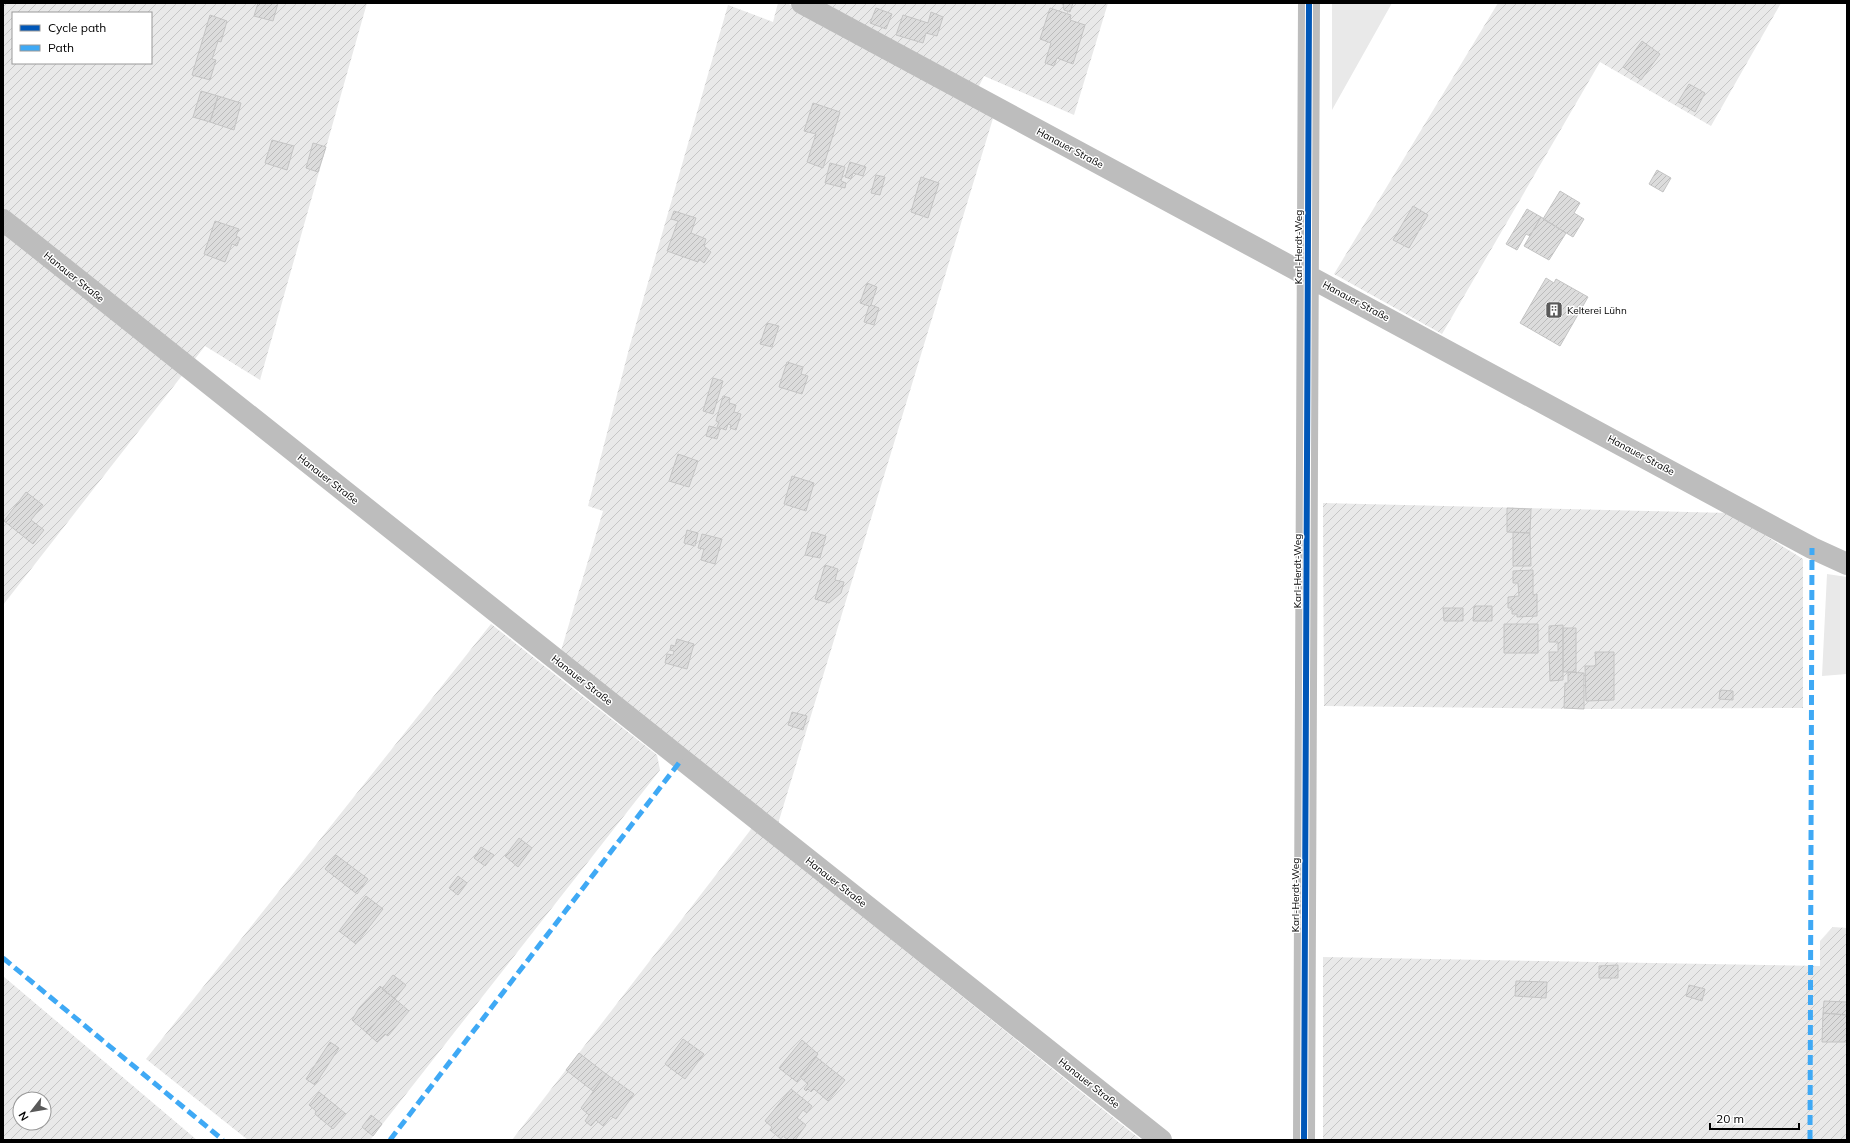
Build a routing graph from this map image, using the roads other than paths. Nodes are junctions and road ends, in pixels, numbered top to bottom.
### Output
1 (802, 3) edge
2 (1309, 3) edge
3 (3, 220) edge
4 (1308, 275) junction
5 (1847, 564) edge
6 (1161, 1140) edge
7 (1304, 1140) edge

1 - 4 street, Hanauer Straße
2 - 4 street, Karl-Herdt-Weg
3 - 6 street, Hanauer Straße
4 - 5 street, Hanauer Straße
4 - 7 street, Karl-Herdt-Weg

